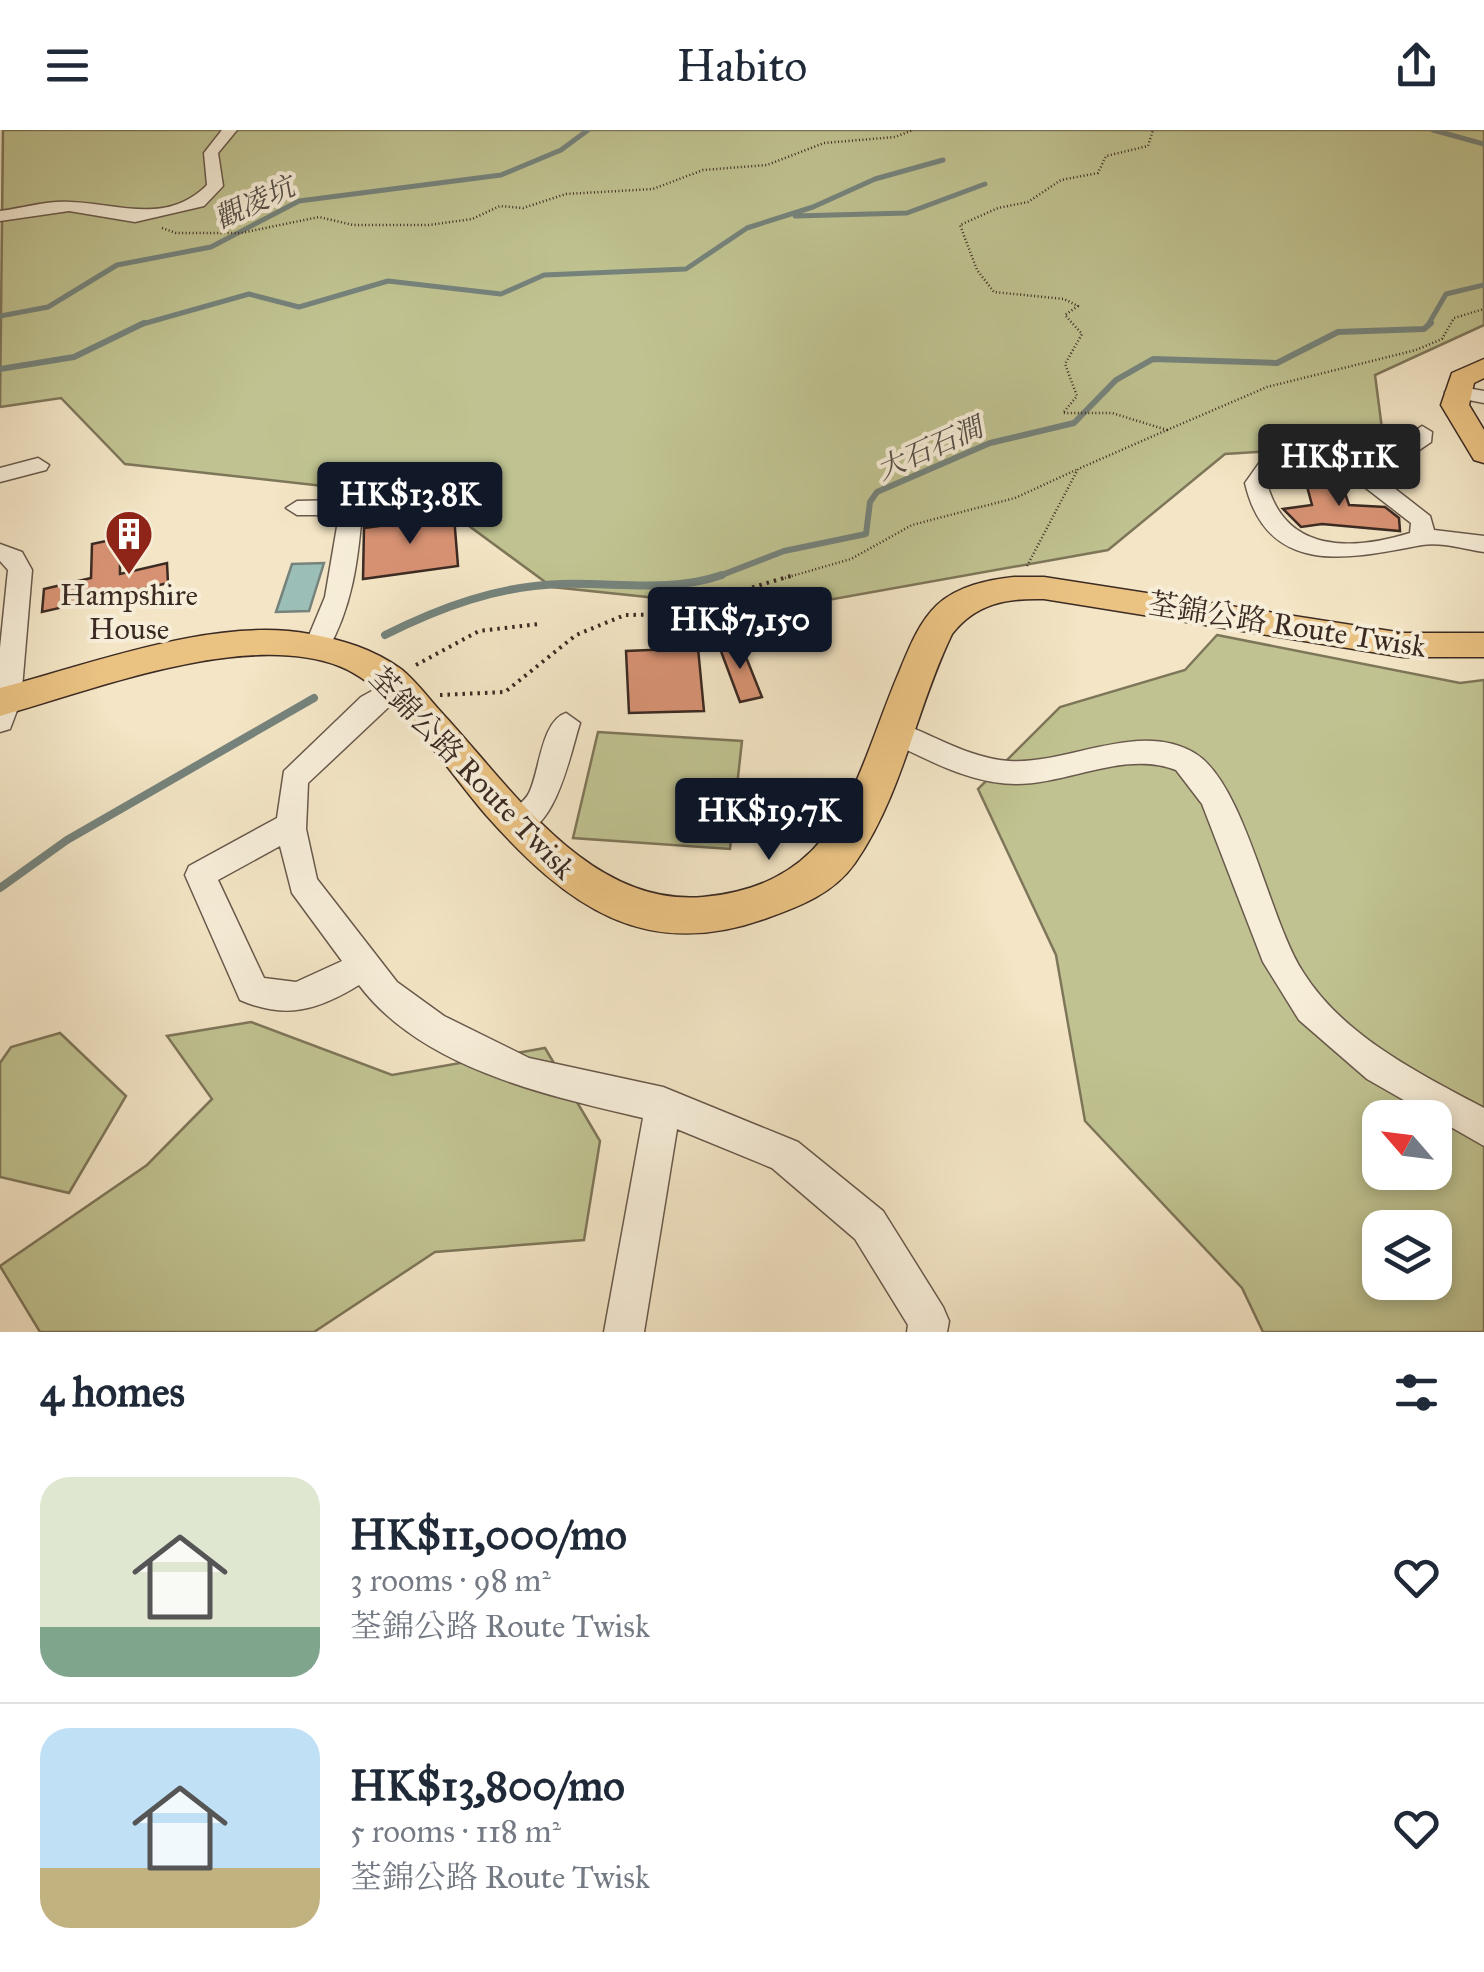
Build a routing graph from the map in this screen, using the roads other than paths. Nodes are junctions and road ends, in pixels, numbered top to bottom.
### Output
1 (230, 130) edge
2 (0, 216) edge
3 (1484, 367) edge
4 (1455, 392) junction
5 (1484, 397) edge
6 (1422, 432) dead end
7 (1484, 438) edge
8 (1484, 454) edge
9 (38, 466) dead end
10 (0, 474) edge
11 (1368, 475) junction
12 (297, 508) dead end
13 (1422, 538) junction
14 (1484, 544) edge
15 (0, 552) edge
16 (1484, 645) edge
17 (318, 646) junction
18 (397, 688) junction
19 (3, 708) edge
20 (566, 723) dead end
21 (894, 732) junction
22 (516, 822) junction
23 (294, 824) junction
24 (364, 965) junction
25 (663, 1105) junction
26 (1484, 1128) edge
27 (624, 1332) edge
28 (927, 1332) edge

1 - 2 lane
3 - 4 main road
4 - 5 lane
4 - 7 main road
4 - 8 main road
6 - 11 lane
9 - 10 lane
11 - 13 lane
11 - 13 lane
12 - 17 lane
13 - 14 lane
15 - 19 lane
16 - 21 main road, 荃錦公路 Route Twisk
17 - 18 main road, 荃錦公路 Route Twisk
17 - 19 main road, 荃錦公路 Route Twisk
18 - 22 main road, 荃錦公路 Route Twisk
18 - 23 lane
20 - 22 lane
21 - 22 main road, 荃錦公路 Route Twisk
21 - 26 lane
23 - 24 lane
23 - 24 lane
24 - 25 lane
25 - 27 lane
25 - 28 lane

